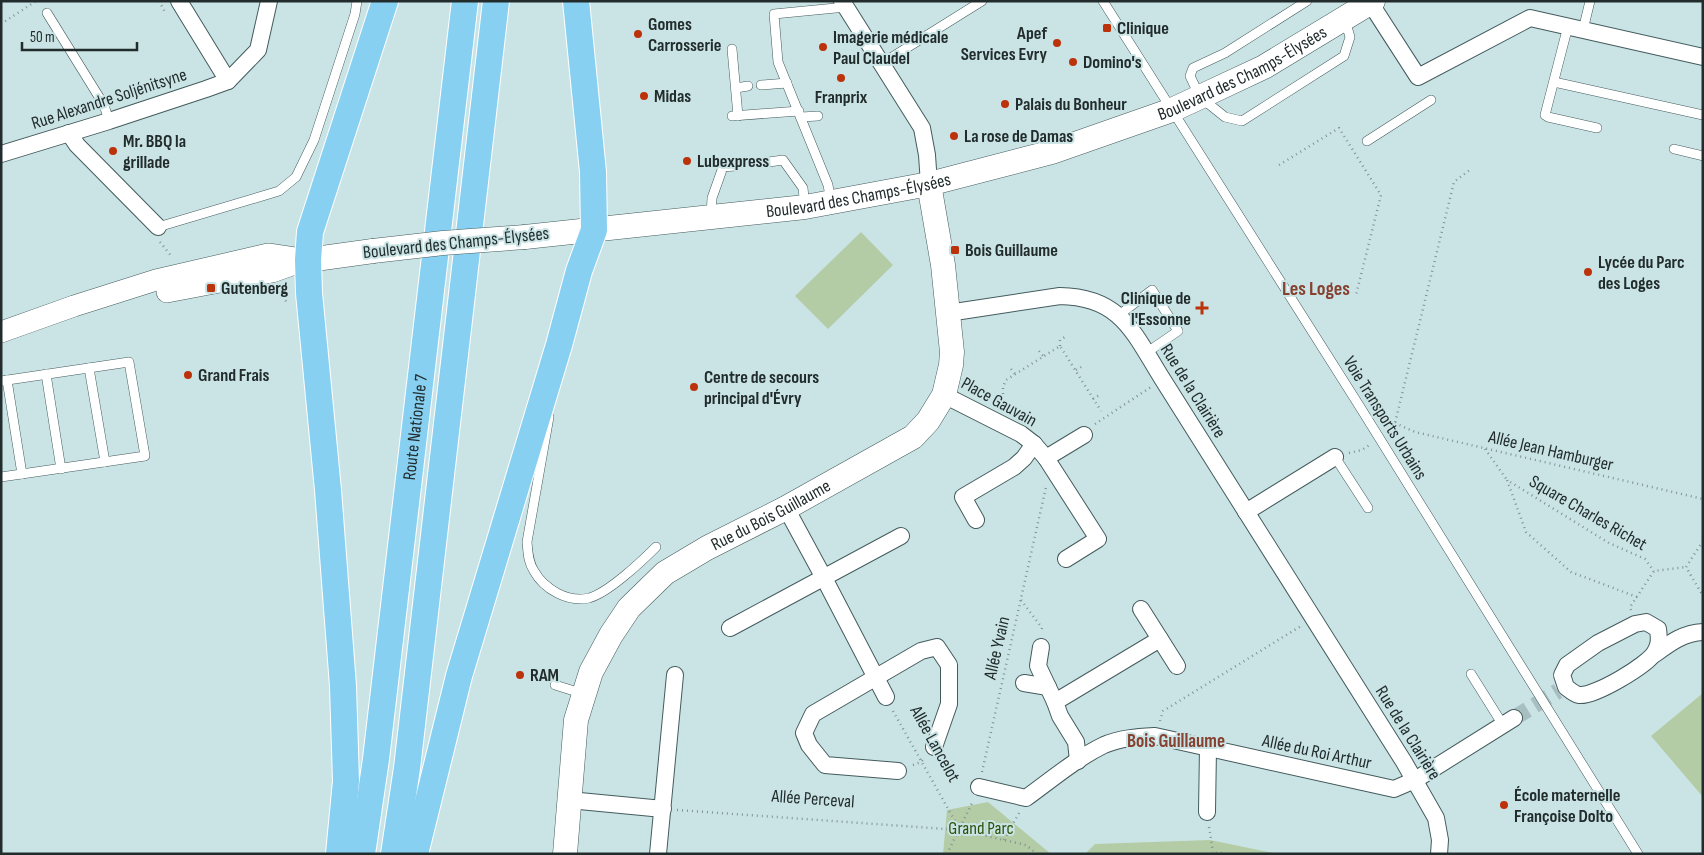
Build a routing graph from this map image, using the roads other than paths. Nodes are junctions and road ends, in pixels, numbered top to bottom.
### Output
1 (179, 1) edge
2 (270, 1) edge
3 (357, 1) edge
4 (385, 1) edge
5 (465, 1) edge
6 (496, 1) edge
7 (576, 1) edge
8 (982, 1) edge
9 (1103, 1) edge
10 (1307, 1) edge
11 (1590, 1) edge
12 (1371, 2) edge
13 (844, 4) edge
14 (47, 13) dead end
15 (1344, 18) junction
16 (1576, 28) junction
17 (732, 49) dead end
18 (1703, 57) edge
19 (882, 64) junction
20 (228, 81) junction
21 (1554, 82) junction
22 (787, 83) junction
23 (761, 85) dead end
24 (748, 86) dead end
25 (736, 88) junction
26 (1200, 97) junction
27 (1431, 100) dead end
28 (1172, 110) junction
29 (800, 114) junction
30 (1703, 115) edge
31 (818, 116) dead end
32 (109, 122) junction
33 (1597, 128) dead end
34 (69, 133) junction
35 (1367, 141) dead end
36 (1674, 149) dead end
37 (1, 154) edge
38 (1703, 156) edge
39 (769, 162) dead end
40 (735, 166) dead end
41 (929, 184) junction
42 (831, 203) junction
43 (805, 208) junction
44 (711, 218) junction
45 (158, 226) joint
46 (594, 230) junction
47 (308, 260) junction
48 (948, 313) junction
49 (1119, 315) junction
50 (1, 333) edge
51 (559, 346) junction
52 (1146, 353) junction
53 (88, 368) junction
54 (46, 374) junction
55 (4, 381) edge
56 (944, 395) junction
57 (1084, 436) road end
58 (1034, 444) junction
59 (1335, 457) joint
60 (104, 462) junction
61 (1050, 464) junction
62 (61, 469) junction
63 (22, 474) junction
64 (1, 477) edge
65 (786, 508) junction
66 (1368, 508) dead end
67 (1246, 512) junction
68 (976, 520) dead end
69 (901, 536) dead end
70 (656, 548) dead end
71 (1066, 559) dead end
72 (824, 578) junction
73 (1141, 609) dead end
74 (730, 628) dead end
75 (1658, 630) junction
76 (1703, 632) edge
77 (1160, 639) junction
78 (1675, 639) junction
79 (1041, 647) road end
80 (1655, 654) junction
81 (1177, 666) dead end
82 (1471, 674) dead end
83 (675, 676) dead end
84 (876, 676) junction
85 (1024, 683) dead end
86 (555, 685) dead end
87 (1048, 687) junction
88 (585, 694) junction
89 (886, 697) road end
90 (1055, 702) junction
91 (1509, 722) joint
92 (934, 747) road end
93 (1208, 748) junction
94 (1078, 761) junction
95 (898, 771) road end
96 (1415, 780) junction
97 (979, 786) road end
98 (569, 800) junction
99 (663, 809) junction
100 (1207, 812) road end
101 (339, 854) edge
102 (362, 854) edge
103 (394, 854) edge
104 (415, 854) edge
105 (565, 854) edge
106 (658, 854) edge
107 (1439, 854) edge
108 (1638, 854) edge

1 - 20 street
2 - 20 street, Rue Alexandre Soljénitsyne
3 - 45 lane
4 - 47 main road
5 - 102 main road, Route Nationale 7
6 - 103 main road, Route Nationale 7
7 - 46 main road
8 - 19 lane
9 - 28 lane, Voie Transports Urbains
10 - 26 lane
11 - 16 lane
12 - 15 main road, Boulevard des Champs-Élysées
12 - 16 street
13 - 19 street
13 - 22 lane
14 - 32 lane
15 - 26 main road, Boulevard des Champs-Élysées
15 - 26 lane
16 - 18 street
16 - 21 lane
17 - 25 lane
19 - 41 street
20 - 32 street, Rue Alexandre Soljénitsyne
21 - 30 lane
21 - 33 lane
22 - 23 lane
22 - 29 lane
24 - 25 lane
25 - 29 lane
26 - 28 main road, Boulevard des Champs-Élysées
27 - 35 lane
28 - 41 main road, Boulevard des Champs-Élysées
28 - 108 lane, Voie Transports Urbains
29 - 31 lane
29 - 42 lane
32 - 34 street, Rue Alexandre Soljénitsyne
34 - 37 street, Rue Alexandre Soljénitsyne
34 - 45 street
36 - 38 lane
39 - 43 lane
40 - 44 lane
41 - 42 main road, Boulevard des Champs-Élysées
41 - 48 main road, Rue du Bois Guillaume
42 - 43 main road, Boulevard des Champs-Élysées
43 - 44 main road, Boulevard des Champs-Élysées
44 - 46 main road, Boulevard des Champs-Élysées
46 - 47 main road, Boulevard des Champs-Élysées, bridge
46 - 51 main road
47 - 50 street, Boulevard des Champs-Élysées
47 - 50 street, Boulevard des Champs-Élysées
47 - 101 main road
48 - 49 street, Rue de la Clairière
48 - 56 main road, Rue du Bois Guillaume
49 - 52 street, Rue de la Clairière
49 - 52 lane
51 - 70 lane
51 - 104 main road
52 - 67 street, Rue de la Clairière
53 - 54 lane
53 - 60 lane
53 - 60 lane
54 - 55 lane
54 - 62 lane
55 - 63 lane
56 - 58 street, Place Gauvain
56 - 65 main road, Rue du Bois Guillaume
57 - 61 street
58 - 61 street, Place Gauvain
58 - 68 street, Place Gauvain
59 - 66 lane
59 - 67 street
60 - 62 lane
61 - 71 street, Place Gauvain
62 - 63 lane
63 - 64 lane
65 - 72 street, Allée Lancelot
65 - 88 main road, Rue du Bois Guillaume
67 - 96 street, Rue de la Clairière
69 - 72 street
72 - 74 street
72 - 84 street, Allée Lancelot
73 - 77 street
75 - 78 street
75 - 80 street
75 - 80 street
76 - 78 street
77 - 81 street
77 - 90 street
78 - 80 street
79 - 87 street
82 - 91 lane
83 - 99 street
84 - 89 street, Allée Lancelot
84 - 92 street, Allée Lancelot
84 - 95 street, Allée Lancelot
85 - 87 street
86 - 88 lane
87 - 90 street
88 - 98 main road, Rue du Bois Guillaume
90 - 94 street
91 - 96 street, Allée du Roi Arthur
93 - 94 street, Allée du Roi Arthur
93 - 96 street, Allée du Roi Arthur
93 - 100 street
94 - 97 street, Allée du Roi Arthur
96 - 107 street, Rue de la Clairière
98 - 99 street
98 - 105 main road, Rue du Bois Guillaume
99 - 106 street

